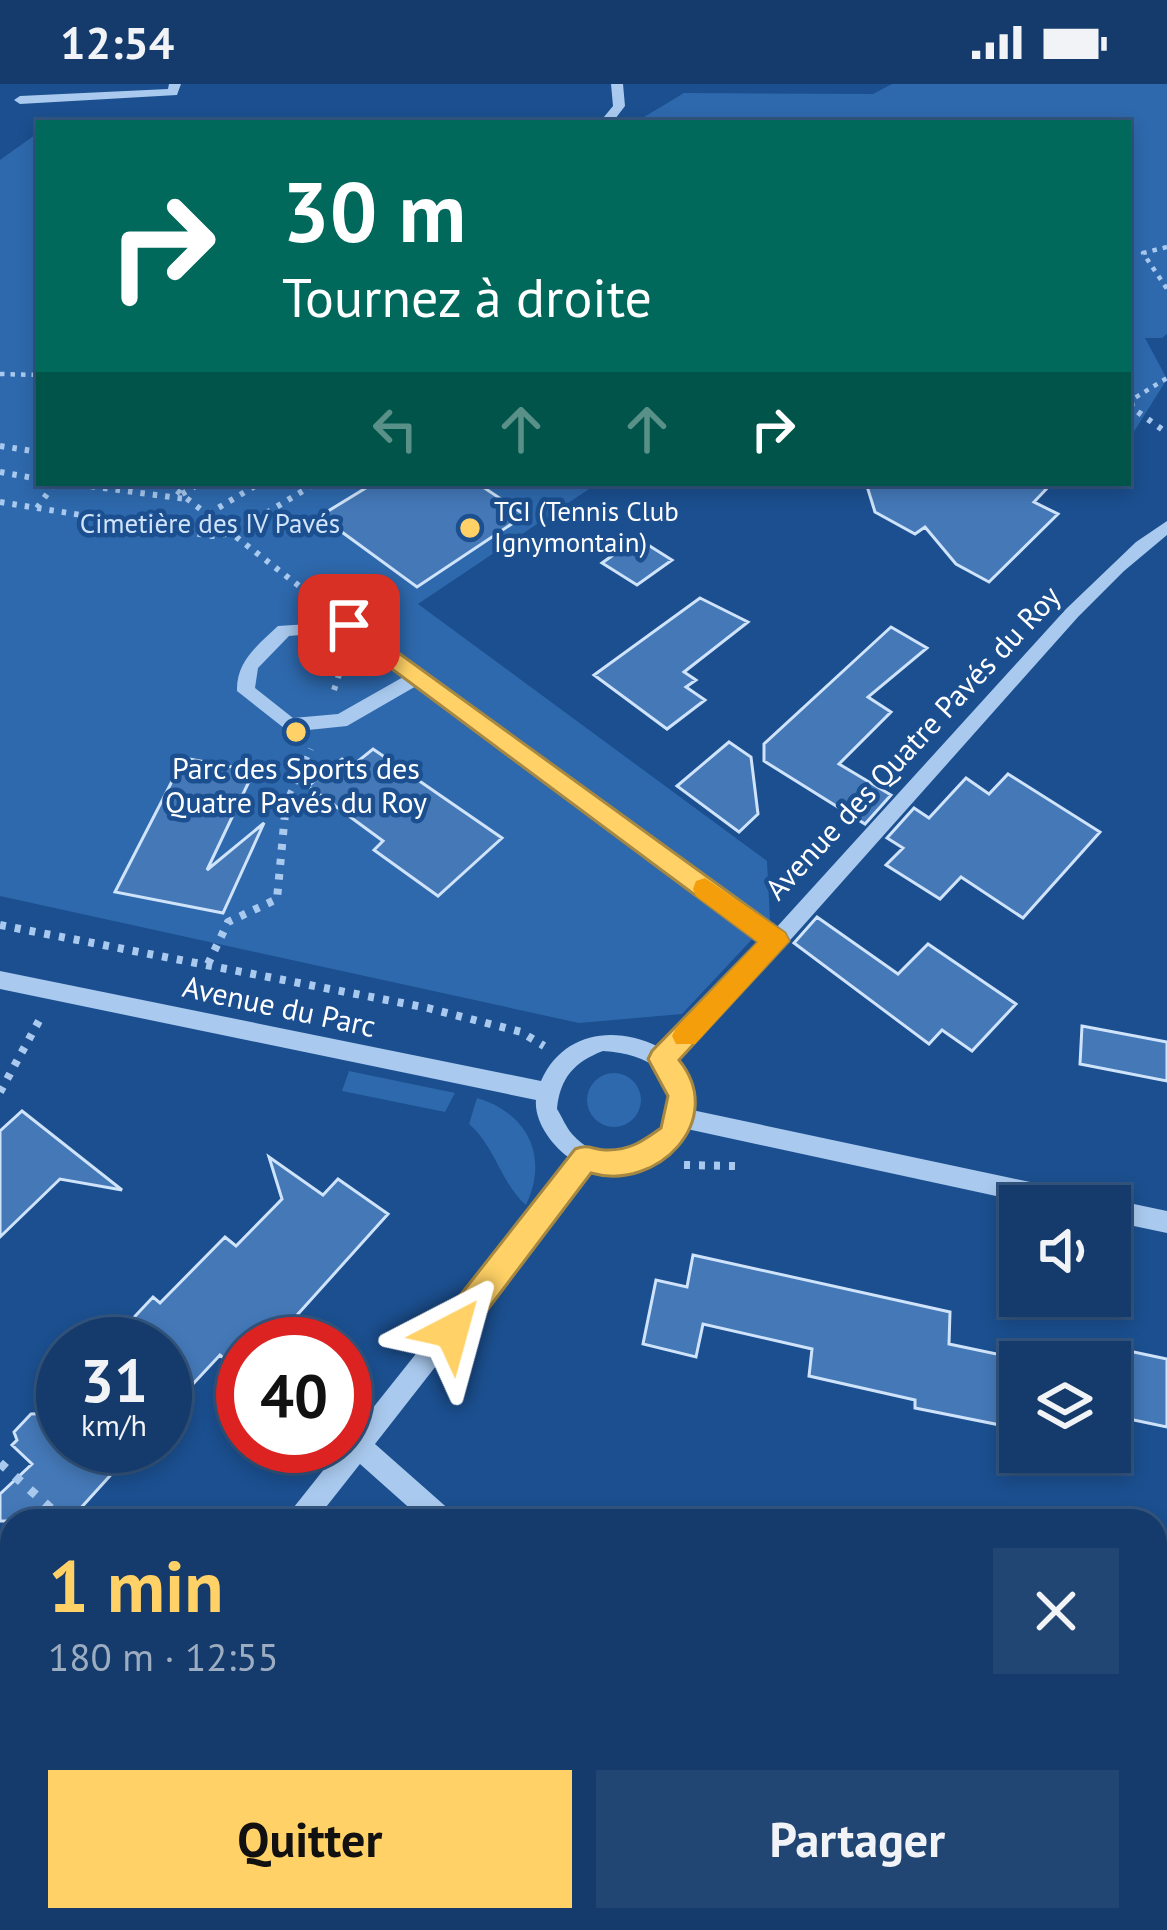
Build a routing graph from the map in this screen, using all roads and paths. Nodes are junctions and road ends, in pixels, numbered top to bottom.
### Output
1 (175, 84) edge
2 (616, 84) edge
3 (20, 100) dead end
4 (607, 120) edge
5 (1167, 247) edge
6 (1167, 289) edge
7 (0, 374) edge
8 (36, 375) edge
9 (1167, 378) edge
10 (1167, 433) edge
11 (0, 446) edge
12 (36, 452) edge
13 (0, 472) edge
14 (36, 478) edge
15 (53, 486) edge
16 (92, 486) edge
17 (171, 486) edge
18 (198, 486) edge
19 (255, 486) edge
20 (311, 486) edge
21 (185, 497) junction
22 (0, 502) edge
23 (38, 508) junction
24 (208, 514) junction
25 (1167, 527) edge
26 (233, 532) junction
27 (349, 625) junction
28 (368, 639) junction
29 (419, 676) junction
30 (322, 724) junction
31 (0, 925) edge
32 (776, 941) junction
33 (208, 964) junction
34 (0, 980) edge
35 (55, 992) junction
36 (566, 1058) junction
37 (662, 1059) junction
38 (0, 1092) edge
39 (546, 1092) junction
40 (681, 1118) junction
41 (585, 1158) junction
42 (999, 1186) edge
43 (1131, 1214) edge
44 (1167, 1222) edge
45 (372, 1432) edge
46 (372, 1458) edge
47 (0, 1463) edge
48 (339, 1473) edge
49 (52, 1509) edge
50 (309, 1509) edge
51 (430, 1509) edge

1 - 3 street
2 - 4 street
5 - 6 path
7 - 8 path
9 - 10 path
11 - 12 path
13 - 14 path
15 - 23 path
16 - 21 path
17 - 21 path
18 - 21 path
19 - 24 path
20 - 26 path
21 - 24 path
22 - 23 path
23 - 26 path
24 - 26 path
25 - 32 street, Avenue des Quatre Pavés du Roy
26 - 27 path
27 - 28 street
27 - 30 street
28 - 29 street
28 - 30 path
29 - 30 street
29 - 32 street
30 - 33 path
31 - 33 path
32 - 37 street, Avenue des Quatre Pavés du Roy
33 - 36 path
34 - 35 street, Avenue du Parc
35 - 38 path
35 - 39 street, Avenue du Parc
36 - 37 street
36 - 39 street
37 - 40 street
39 - 41 street
40 - 41 street
40 - 42 street
41 - 45 street
43 - 44 street
46 - 51 street
47 - 49 path
48 - 50 street

